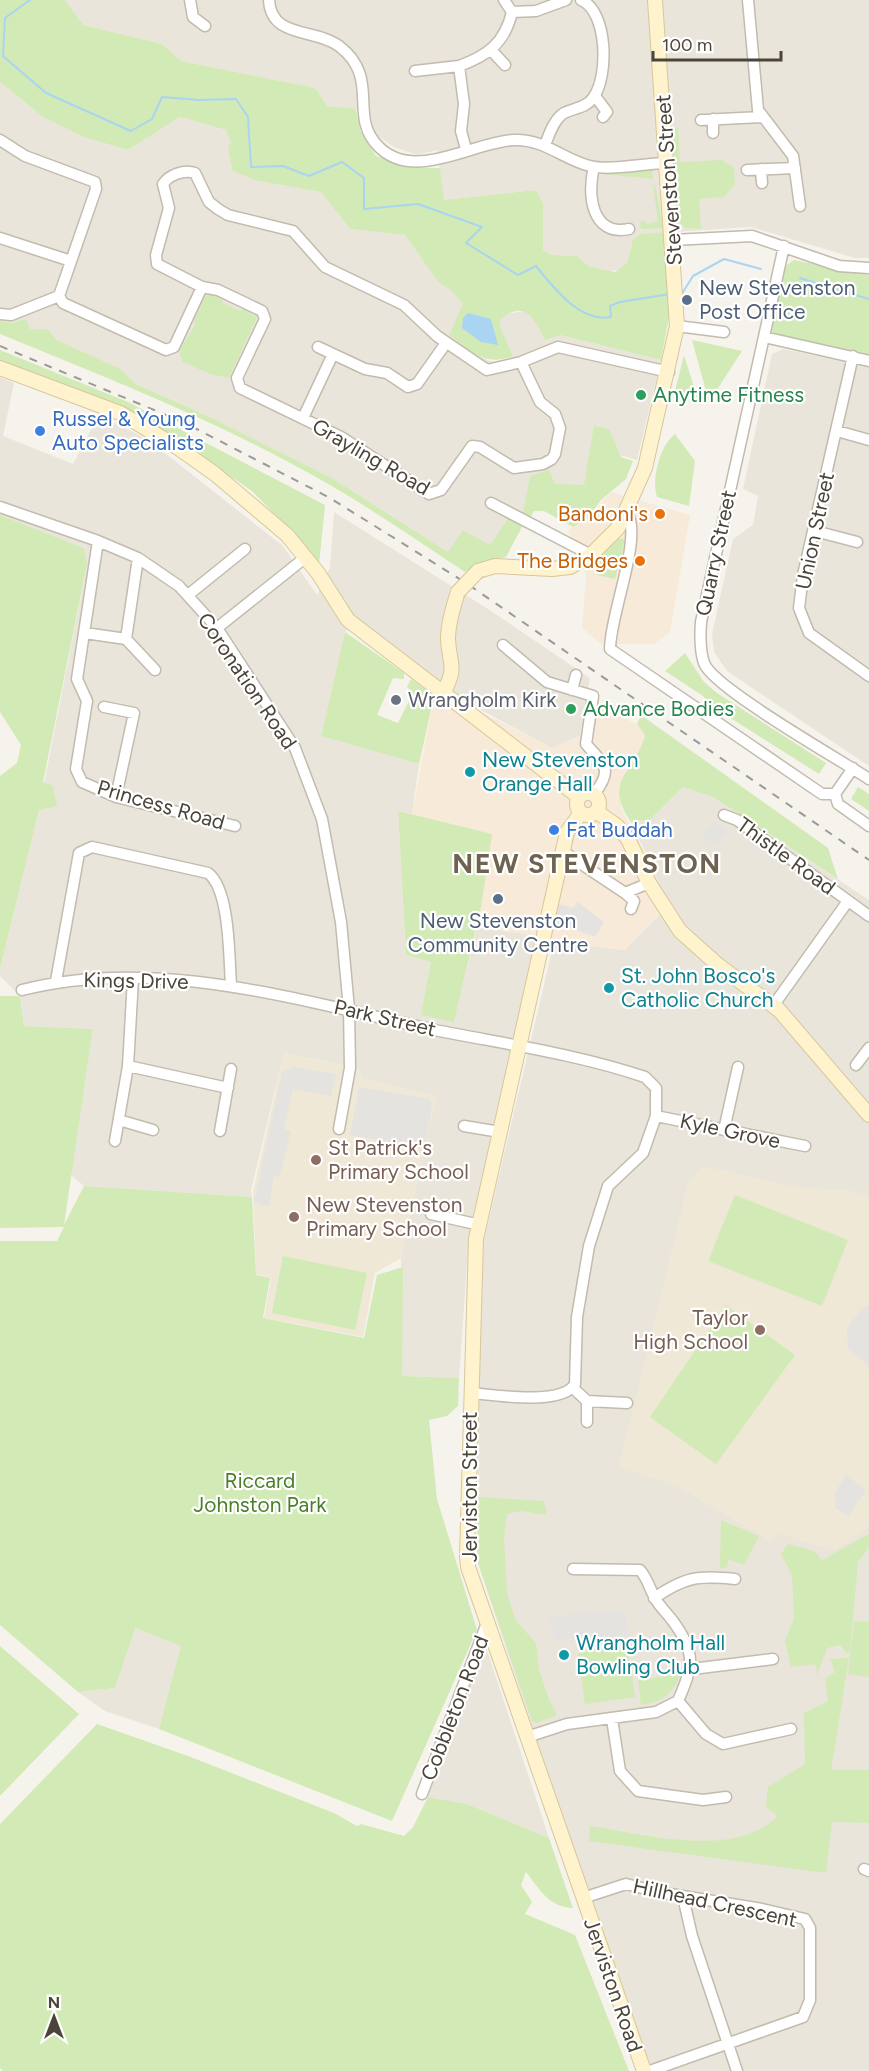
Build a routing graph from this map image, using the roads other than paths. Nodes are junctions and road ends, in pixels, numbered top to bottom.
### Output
1 (190, 0) edge
2 (269, 0) edge
3 (504, 0) edge
4 (566, 0) edge
5 (581, 0) edge
6 (656, 0) edge
7 (748, 0) edge
8 (512, 12) junction
9 (205, 26) dead end
10 (492, 51) junction
11 (505, 65) dead end
12 (459, 66) junction
13 (415, 71) dead end
14 (595, 96) junction
15 (603, 117) dead end
16 (762, 117) junction
17 (713, 133) dead end
18 (0, 140) edge
19 (545, 145) junction
20 (466, 149) junction
21 (668, 163) junction
22 (594, 167) junction
23 (795, 168) junction
24 (761, 169) junction
25 (747, 170) dead end
26 (762, 183) dead end
27 (798, 183) junction
28 (810, 183) dead end
29 (800, 206) dead end
30 (629, 229) dead end
31 (0, 238) edge
32 (673, 240) junction
33 (784, 246) junction
34 (71, 261) junction
35 (869, 268) edge
36 (202, 287) junction
37 (59, 296) junction
38 (0, 314) edge
39 (677, 326) junction
40 (724, 332) dead end
41 (765, 337) junction
42 (446, 343) junction
43 (318, 347) dead end
44 (333, 354) junction
45 (853, 356) junction
46 (869, 361) edge
47 (521, 362) junction
48 (0, 368) edge
49 (669, 372) junction
50 (303, 418) junction
51 (837, 431) junction
52 (869, 440) edge
53 (491, 503) dead end
54 (0, 507) edge
55 (627, 513) junction
56 (815, 531) junction
57 (98, 541) junction
58 (857, 542) dead end
59 (245, 549) dead end
60 (591, 555) junction
61 (138, 558) junction
62 (306, 558) junction
63 (188, 595) junction
64 (217, 628) junction
65 (85, 633) junction
66 (126, 639) junction
67 (502, 645) dead end
68 (155, 670) dead end
69 (576, 675) dead end
70 (869, 676) edge
71 (572, 690) junction
72 (443, 693) junction
73 (104, 707) dead end
74 (853, 768) junction
75 (869, 779) edge
76 (594, 794) junction
77 (835, 794) junction
78 (116, 796) junction
79 (579, 797) junction
80 (596, 810) junction
81 (581, 813) junction
82 (723, 815) dead end
83 (235, 826) dead end
84 (869, 826) edge
85 (562, 851) junction
86 (649, 883) junction
87 (625, 893) junction
88 (848, 901) junction
89 (631, 909) dead end
90 (869, 916) edge
91 (133, 979) junction
92 (56, 981) junction
93 (231, 985) junction
94 (22, 990) dead end
95 (250, 990) joint
96 (773, 1006) junction
97 (349, 1009) junction
98 (520, 1046) junction
99 (869, 1048) edge
100 (856, 1065) dead end
101 (128, 1066) junction
102 (738, 1067) dead end
103 (231, 1069) dead end
104 (228, 1088) junction
105 (869, 1115) edge
106 (656, 1116) junction
107 (119, 1120) junction
108 (464, 1126) dead end
109 (339, 1129) dead end
110 (153, 1130) dead end
111 (724, 1130) junction
112 (220, 1131) dead end
113 (500, 1132) junction
114 (115, 1141) dead end
115 (805, 1146) dead end
116 (432, 1214) dead end
117 (480, 1225) junction
118 (573, 1388) junction
119 (471, 1393) junction
120 (588, 1401) junction
121 (627, 1403) dead end
122 (587, 1422) dead end
123 (573, 1569) dead end
124 (735, 1579) dead end
125 (654, 1598) junction
126 (487, 1623) junction
127 (773, 1659) dead end
128 (692, 1669) junction
129 (678, 1701) junction
130 (612, 1719) junction
131 (791, 1729) dead end
132 (527, 1737) junction
133 (422, 1794) dead end
134 (726, 1797) dead end
135 (684, 1897) junction
136 (583, 1898) junction
137 (728, 2046) junction
138 (644, 2071) edge
139 (650, 2071) edge
140 (737, 2071) edge

1 - 9 street
2 - 20 street
3 - 8 street
4 - 8 street
5 - 14 street
6 - 21 main road, Stevenston Street
7 - 16 street
8 - 10 street
10 - 11 street
10 - 12 street
12 - 13 street
12 - 20 street
14 - 15 street
14 - 19 street
16 - 17 street
16 - 23 street
18 - 34 street
19 - 20 street
19 - 22 street
21 - 22 street
21 - 32 main road, Stevenston Street
22 - 30 street
23 - 24 street
23 - 27 street
24 - 25 street
24 - 26 street
27 - 28 street
27 - 29 street
31 - 34 street
32 - 33 street
32 - 39 main road, Stevenston Street
33 - 35 street
33 - 41 street, Quarry Street
34 - 37 street
36 - 37 street
36 - 42 street, Grayling Road
36 - 50 street, Grayling Road
37 - 38 street
39 - 40 street
39 - 49 main road, Stevenston Street
41 - 45 street
41 - 74 street, Quarry Street
42 - 44 street
42 - 47 street
43 - 44 street
44 - 50 street
45 - 46 street
45 - 51 street, Union Street
47 - 49 street
47 - 50 street, Grayling Road
48 - 62 main road
49 - 55 main road, Stevenston Street
51 - 52 street
51 - 56 street, Union Street
53 - 60 street
54 - 57 street, Coronation Road
55 - 60 main road, Stevenston Street
55 - 77 street
56 - 58 street
56 - 70 street, Union Street
57 - 61 street, Coronation Road
57 - 65 street, Princess Road
59 - 63 street
60 - 72 main road, Stevenston Street, bridge
61 - 63 street, Coronation Road
61 - 66 street
62 - 64 street
62 - 72 main road
63 - 64 street, Coronation Road
64 - 97 street, Coronation Road
65 - 66 street
65 - 78 street, Princess Road
66 - 68 street
67 - 71 street
69 - 71 street
71 - 76 street
72 - 79 main road
73 - 78 street
74 - 75 street, Quarry Street
74 - 77 street
76 - 79 main road
76 - 80 main road
77 - 84 street
78 - 83 street, Princess Road
79 - 81 main road
80 - 81 main road
80 - 86 main road
81 - 85 main road, Jerviston Street
82 - 88 street, Thistle Road
85 - 87 street
85 - 98 main road, Jerviston Street
86 - 87 street
86 - 96 main road
87 - 89 street
88 - 90 street, Thistle Road
88 - 96 street
91 - 92 street, Kings Drive
91 - 93 street, Kings Drive
91 - 101 street
92 - 93 street
92 - 94 street, Kings Drive
93 - 95 street, Kings Drive
95 - 97 street, Park Street
96 - 105 main road
97 - 98 street, Park Street
97 - 109 street, Coronation Road
98 - 106 street, Park Street
98 - 113 main road, Jerviston Street
99 - 100 street
101 - 104 street
101 - 107 street
102 - 111 street
103 - 104 street
104 - 112 street
106 - 111 street, Kyle Grove
106 - 118 street
107 - 110 street
107 - 114 street
108 - 113 street
111 - 115 street, Kyle Grove
113 - 117 main road, Jerviston Street
116 - 117 street
117 - 119 main road, Jerviston Street
118 - 119 street
118 - 120 street
119 - 126 main road, Jerviston Street
120 - 121 street
120 - 122 street
123 - 125 street
124 - 125 street
125 - 128 street
126 - 132 main road, Jerviston Street
126 - 133 street, Cobbleton Road
127 - 128 street
128 - 129 street
129 - 130 street
129 - 131 street
130 - 132 street
130 - 134 street
132 - 136 main road, Jerviston Street
135 - 136 street, Hillhead Crescent
135 - 137 street
135 - 137 street, Hillhead Crescent
136 - 138 main road, Jerviston Road
137 - 139 street, Hillhead Crescent
137 - 140 street

